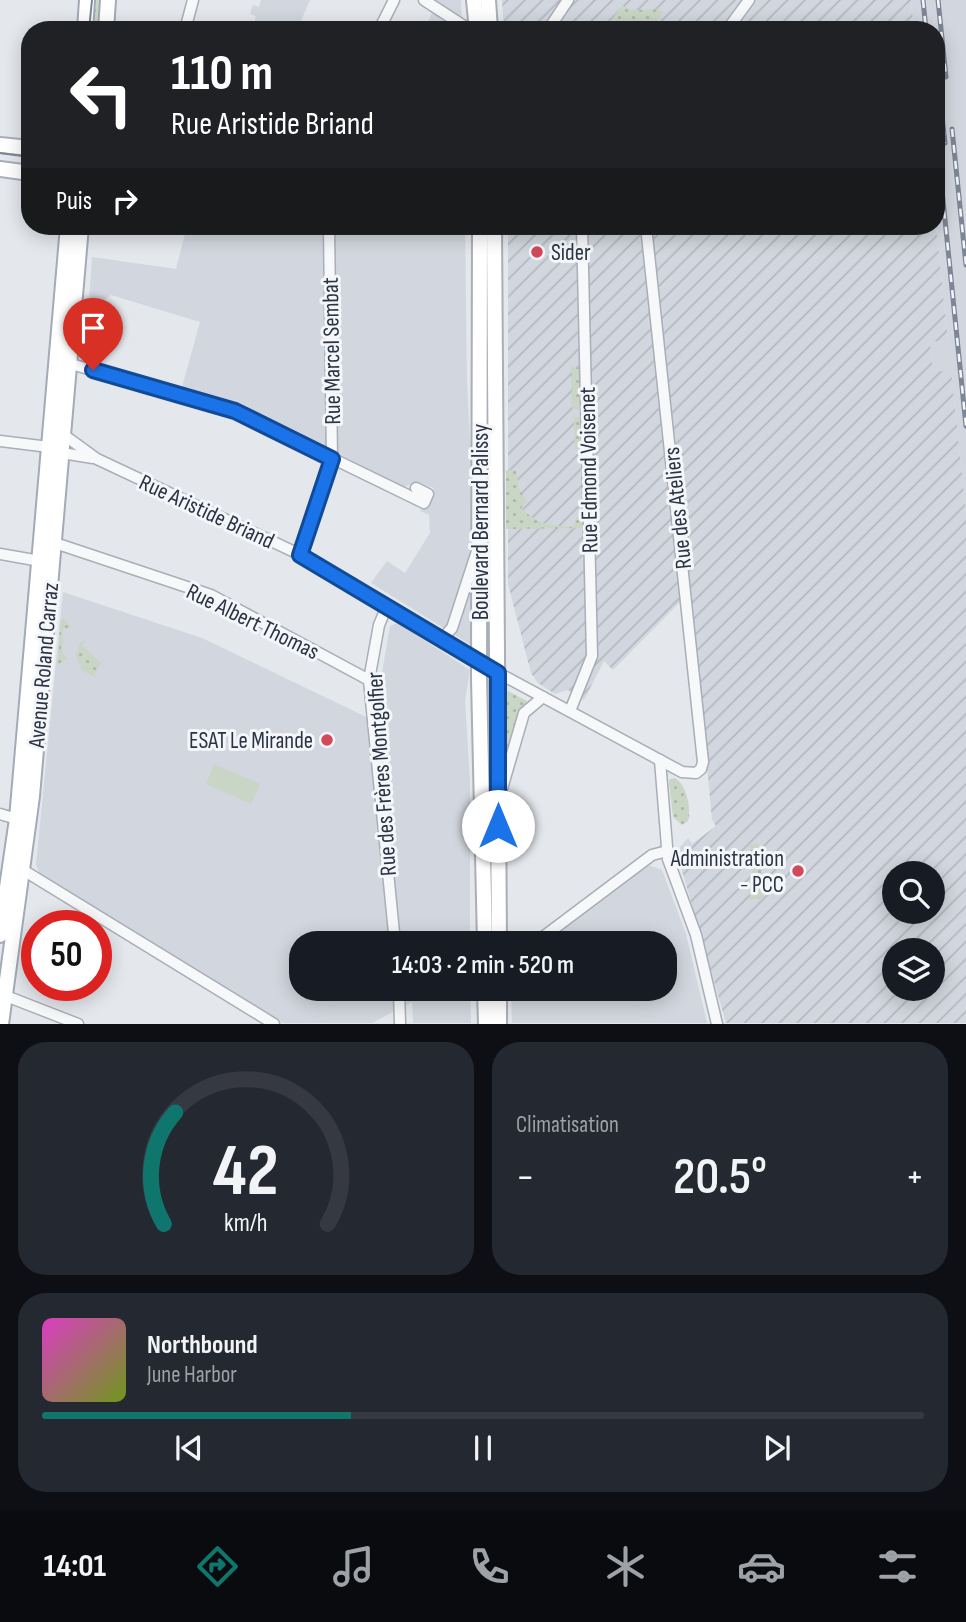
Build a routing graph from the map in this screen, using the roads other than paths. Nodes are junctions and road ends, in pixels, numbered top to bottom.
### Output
1 (87, 0) edge
2 (108, 0) edge
3 (193, 0) edge
4 (394, 0) edge
5 (424, 0) edge
6 (474, 0) edge
7 (488, 0) edge
8 (568, 0) edge
9 (749, 0) edge
10 (86, 21) edge
11 (107, 21) edge
12 (187, 21) edge
13 (384, 21) edge
14 (456, 21) edge
15 (476, 21) edge
16 (489, 21) edge
17 (554, 21) edge
18 (734, 21) edge
19 (0, 145) edge
20 (21, 147) edge
21 (0, 169) edge
22 (21, 172) edge
23 (68, 235) edge
24 (80, 235) edge
25 (88, 235) edge
26 (330, 235) edge
27 (480, 235) edge
28 (494, 235) edge
29 (582, 235) edge
30 (647, 235) edge
31 (77, 286) junction
32 (70, 305) junction
33 (71, 364) junction
34 (64, 435) junction
35 (0, 441) edge
36 (56, 450) junction
37 (97, 459) junction
38 (332, 459) junction
39 (416, 488) dead end
40 (55, 542) junction
41 (480, 546) junction
42 (0, 554) edge
43 (300, 555) junction
44 (40, 562) junction
45 (387, 606) junction
46 (441, 640) junction
47 (479, 662) junction
48 (498, 673) junction
49 (369, 680) junction
50 (543, 697) junction
51 (570, 710) junction
52 (660, 760) junction
53 (682, 772) joint
54 (498, 802) junction
55 (0, 814) edge
56 (17, 819) junction
57 (667, 851) junction
58 (23, 870) junction
59 (394, 931) edge
60 (485, 931) edge
61 (499, 931) edge
62 (551, 931) edge
63 (0, 935) edge
64 (0, 973) edge
65 (5, 996) junction
66 (399, 1001) edge
67 (485, 1001) edge
68 (499, 1001) edge
69 (1, 1024) edge
70 (78, 1024) edge
71 (275, 1024) edge
72 (400, 1024) edge
73 (486, 1024) edge
74 (499, 1024) edge
75 (717, 1024) edge

1 - 10 main road
2 - 11 main road
3 - 12 street
4 - 13 street
5 - 14 street
6 - 15 main road
7 - 16 main road
8 - 17 street
9 - 18 street
19 - 20 main road
21 - 22 main road
23 - 32 main road
24 - 31 main road
25 - 31 main road
26 - 38 street, Rue Marcel Sembat
27 - 41 main road, Boulevard Bernard Palissy
28 - 48 main road, Boulevard Bernard Palissy
29 - 51 street, Rue Edmond Voisenet
30 - 53 street, Rue des Ateliers
31 - 32 main road
32 - 33 main road, Avenue Roland Carraz
32 - 36 main road, Avenue Roland Carraz
33 - 34 main road, Avenue Roland Carraz
33 - 38 street
34 - 36 main road, Avenue Roland Carraz
34 - 37 street, Rue Aristide Briand
35 - 36 street, Rue Aristide Briand
36 - 37 street, Rue Aristide Briand
36 - 40 main road, Avenue Roland Carraz
36 - 44 main road, Avenue Roland Carraz
37 - 43 street, Rue Aristide Briand
38 - 39 street
38 - 43 street, Rue Marcel Sembat
40 - 49 street, Rue Albert Thomas
40 - 58 main road, Avenue Roland Carraz
41 - 46 street
41 - 47 main road, Boulevard Bernard Palissy
42 - 44 street
43 - 45 street, Rue Aristide Briand
44 - 56 main road, Avenue Roland Carraz
45 - 46 street, Rue Aristide Briand
45 - 49 street, Rue des Frères Montgolfier
46 - 47 street, Rue Aristide Briand
47 - 48 street, Rue Aristide Briand
47 - 60 main road, Boulevard Bernard Palissy
48 - 50 street, Rue Aristide Briand
48 - 54 main road, Boulevard Bernard Palissy
49 - 59 street, Rue des Frères Montgolfier
50 - 51 street, Rue Aristide Briand
50 - 54 street, Boulevard Bernard Palissy
51 - 52 street, Rue Aristide Briand
52 - 53 street, Rue Aristide Briand
52 - 57 street
54 - 61 main road, Boulevard Bernard Palissy
55 - 56 street
56 - 63 main road, Avenue Roland Carraz
57 - 62 street
57 - 75 street
58 - 65 main road, Avenue Roland Carraz
58 - 71 street
64 - 65 main road
65 - 69 main road, Avenue Roland Carraz
65 - 70 street
66 - 72 street
67 - 73 main road
68 - 74 main road

